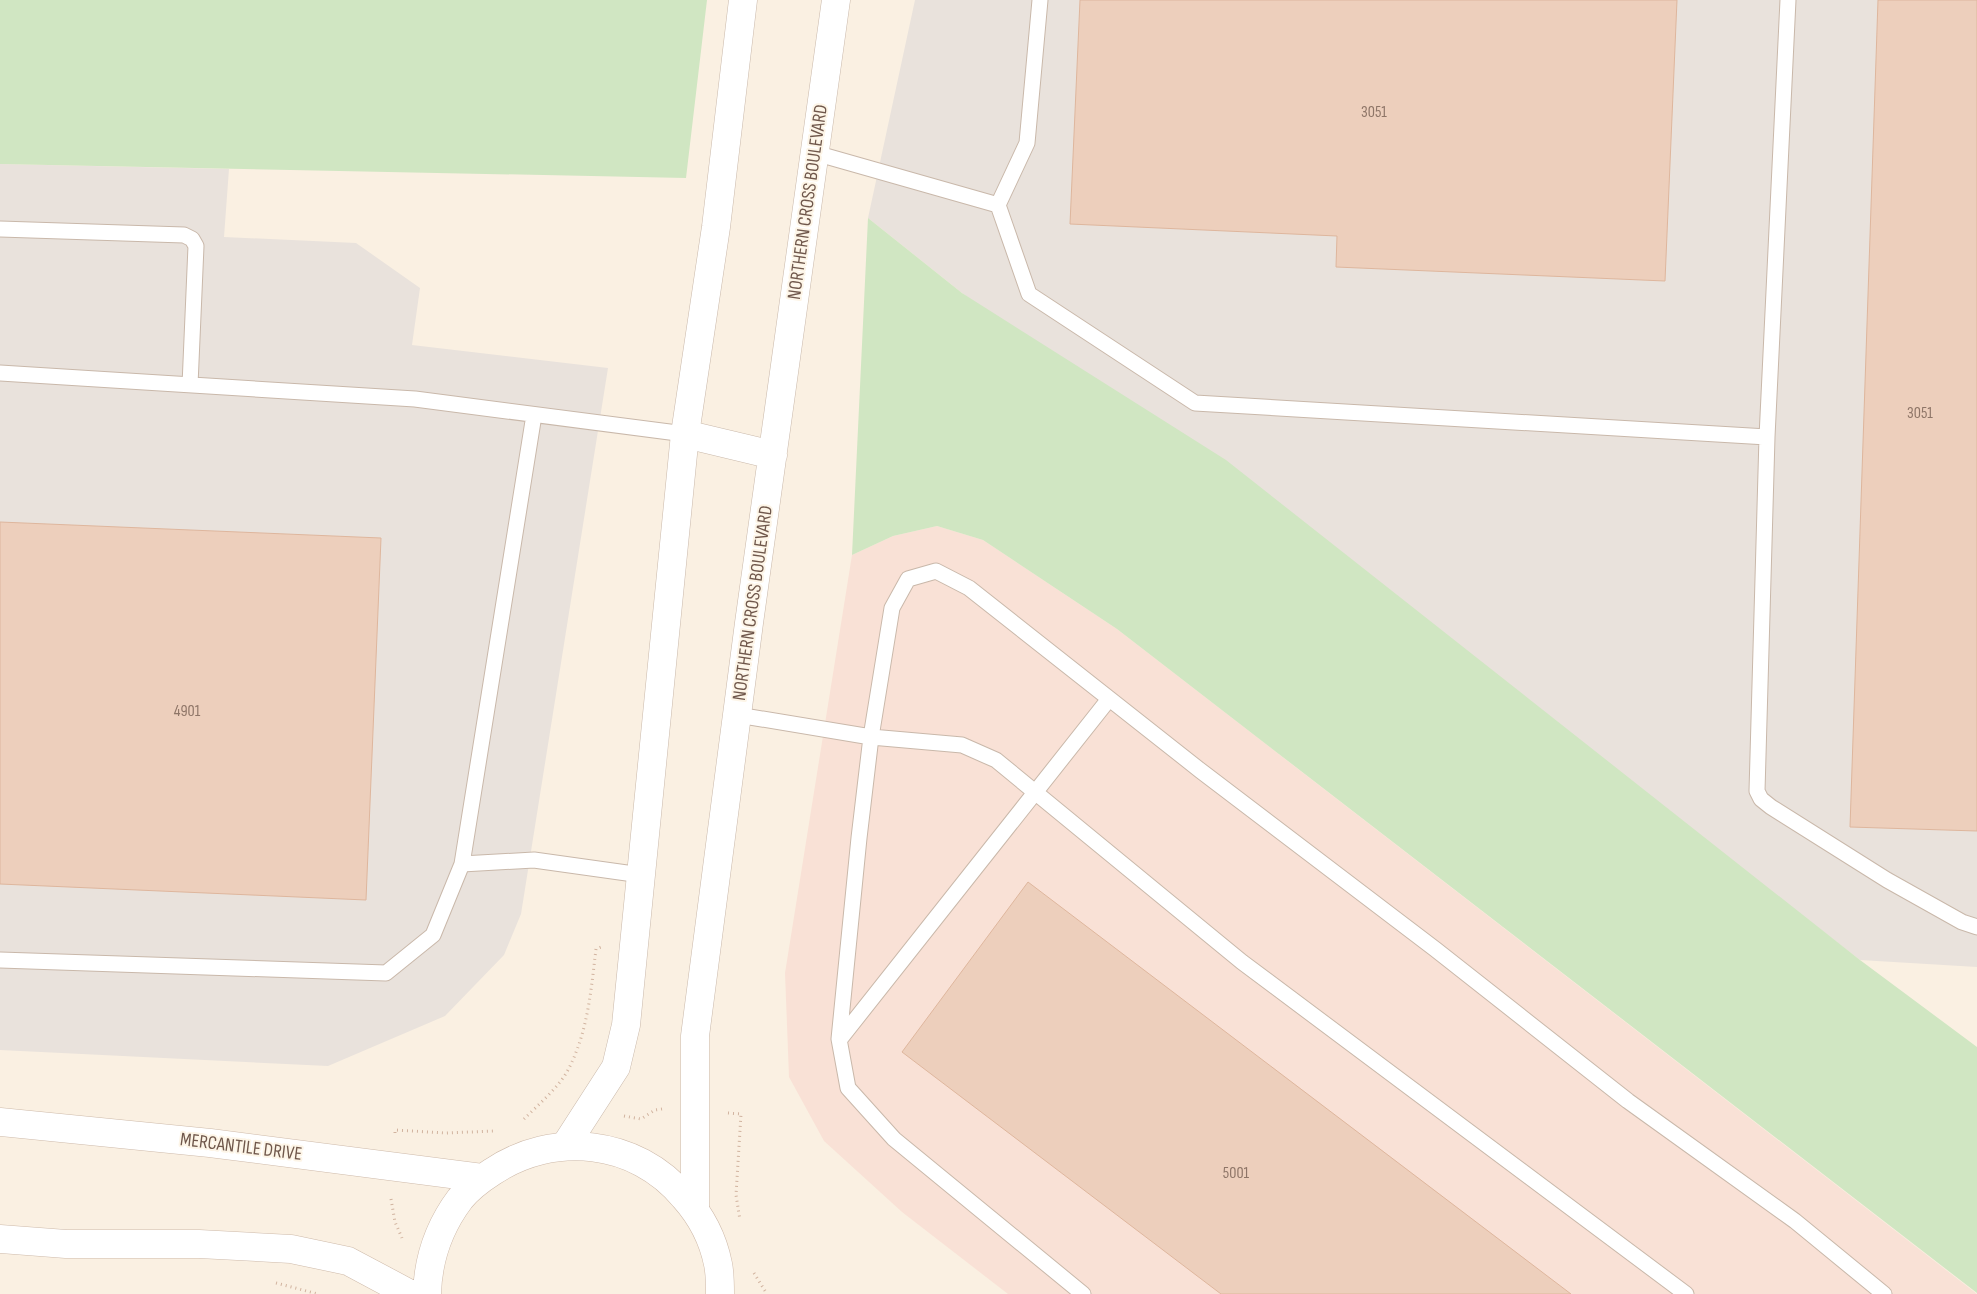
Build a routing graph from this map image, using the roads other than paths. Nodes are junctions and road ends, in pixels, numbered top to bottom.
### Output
1 (743, 0) edge
2 (836, 0) edge
3 (1040, 0) edge
4 (1788, 0) edge
5 (815, 153) junction
6 (998, 205) junction
7 (0, 229) edge
8 (0, 373) edge
9 (190, 385) junction
10 (534, 415) junction
11 (685, 434) junction
12 (1767, 437) junction
13 (773, 455) junction
14 (1109, 699) junction
15 (738, 715) junction
16 (871, 737) junction
17 (1036, 793) junction
18 (462, 864) junction
19 (641, 875) junction
20 (1977, 927) edge
21 (0, 960) edge
22 (839, 1039) junction
23 (0, 1122) edge
24 (565, 1146) junction
25 (482, 1178) junction
26 (695, 1209) junction
27 (0, 1239) edge
28 (410, 1294) edge
29 (427, 1294) edge
30 (720, 1294) edge
31 (1083, 1294) edge
32 (1686, 1294) edge
33 (1884, 1294) edge

1 - 11 street
2 - 5 street, NORTHERN CROSS BOULEVARD
3 - 6 lane
4 - 12 lane
5 - 6 lane
5 - 13 street, NORTHERN CROSS BOULEVARD
6 - 12 lane
7 - 9 lane
8 - 9 lane
9 - 10 lane
10 - 11 lane
10 - 18 lane
11 - 13 street
11 - 19 street
12 - 20 lane
13 - 15 street, NORTHERN CROSS BOULEVARD
14 - 16 lane
14 - 17 lane
14 - 33 lane
15 - 16 lane
15 - 26 street, NORTHERN CROSS BOULEVARD
16 - 17 lane
16 - 22 lane
17 - 22 lane
17 - 32 lane
18 - 19 lane
18 - 21 lane
19 - 24 street
22 - 31 lane
23 - 25 street, MERCANTILE DRIVE
24 - 25 street
24 - 26 street
25 - 29 street
26 - 30 street
27 - 28 street

